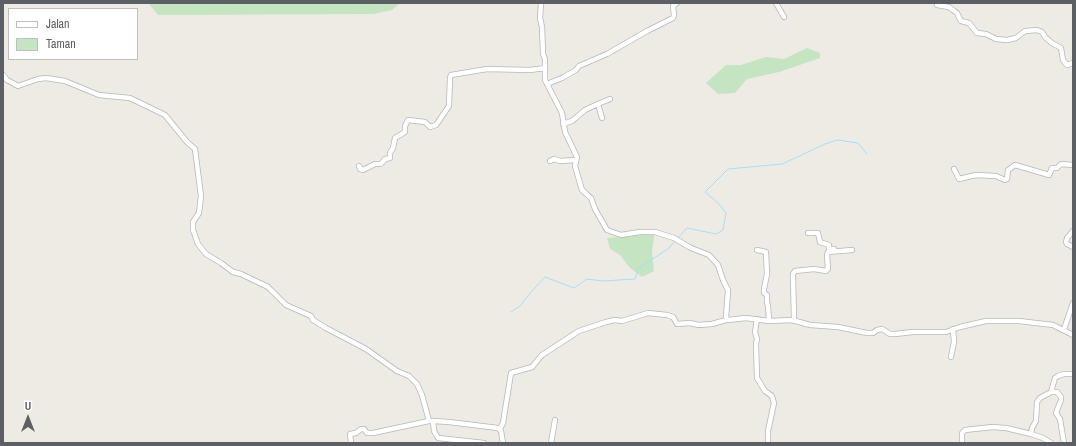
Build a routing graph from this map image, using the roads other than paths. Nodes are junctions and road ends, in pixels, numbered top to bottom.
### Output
1 (540, 3) edge
2 (678, 3) edge
3 (776, 3) edge
4 (937, 3) edge
5 (784, 17) dead end
6 (1073, 62) edge
7 (545, 68) junction
8 (3, 75) edge
9 (547, 84) junction
10 (610, 99) dead end
11 (598, 104) junction
12 (602, 118) dead end
13 (563, 124) junction
14 (576, 160) junction
15 (550, 161) dead end
16 (1073, 165) edge
17 (359, 166) dead end
18 (954, 169) dead end
19 (1073, 231) edge
20 (808, 233) dead end
21 (1073, 247) edge
22 (757, 250) dead end
23 (1073, 303) edge
24 (757, 319) junction
25 (726, 320) junction
26 (769, 321) junction
27 (794, 321) junction
28 (954, 329) junction
29 (1064, 330) junction
30 (1073, 335) edge
31 (951, 357) dead end
32 (1073, 374) edge
33 (1051, 392) junction
34 (555, 420) dead end
35 (431, 421) junction
36 (500, 429) junction
37 (1031, 434) junction
38 (352, 443) edge
39 (484, 443) edge
40 (503, 443) edge
41 (551, 443) edge
42 (768, 443) edge
43 (962, 443) edge
44 (1051, 443) edge
45 (1064, 443) edge

1 - 7 street
2 - 9 street
3 - 5 street
4 - 6 street
7 - 9 street
7 - 17 street
8 - 35 street
9 - 13 street
10 - 11 street
11 - 12 street
11 - 13 street
13 - 14 street
14 - 15 street
14 - 25 street
16 - 18 street
19 - 21 street
20 - 27 street
22 - 26 street
23 - 29 street
24 - 25 street
24 - 26 street
24 - 42 street
25 - 36 street
26 - 27 street
27 - 28 street
28 - 29 street
28 - 31 street
29 - 30 street
32 - 33 street
33 - 37 street
33 - 45 street
34 - 41 street
35 - 36 street
35 - 38 street
35 - 39 street
36 - 40 street
37 - 43 street
37 - 44 street

